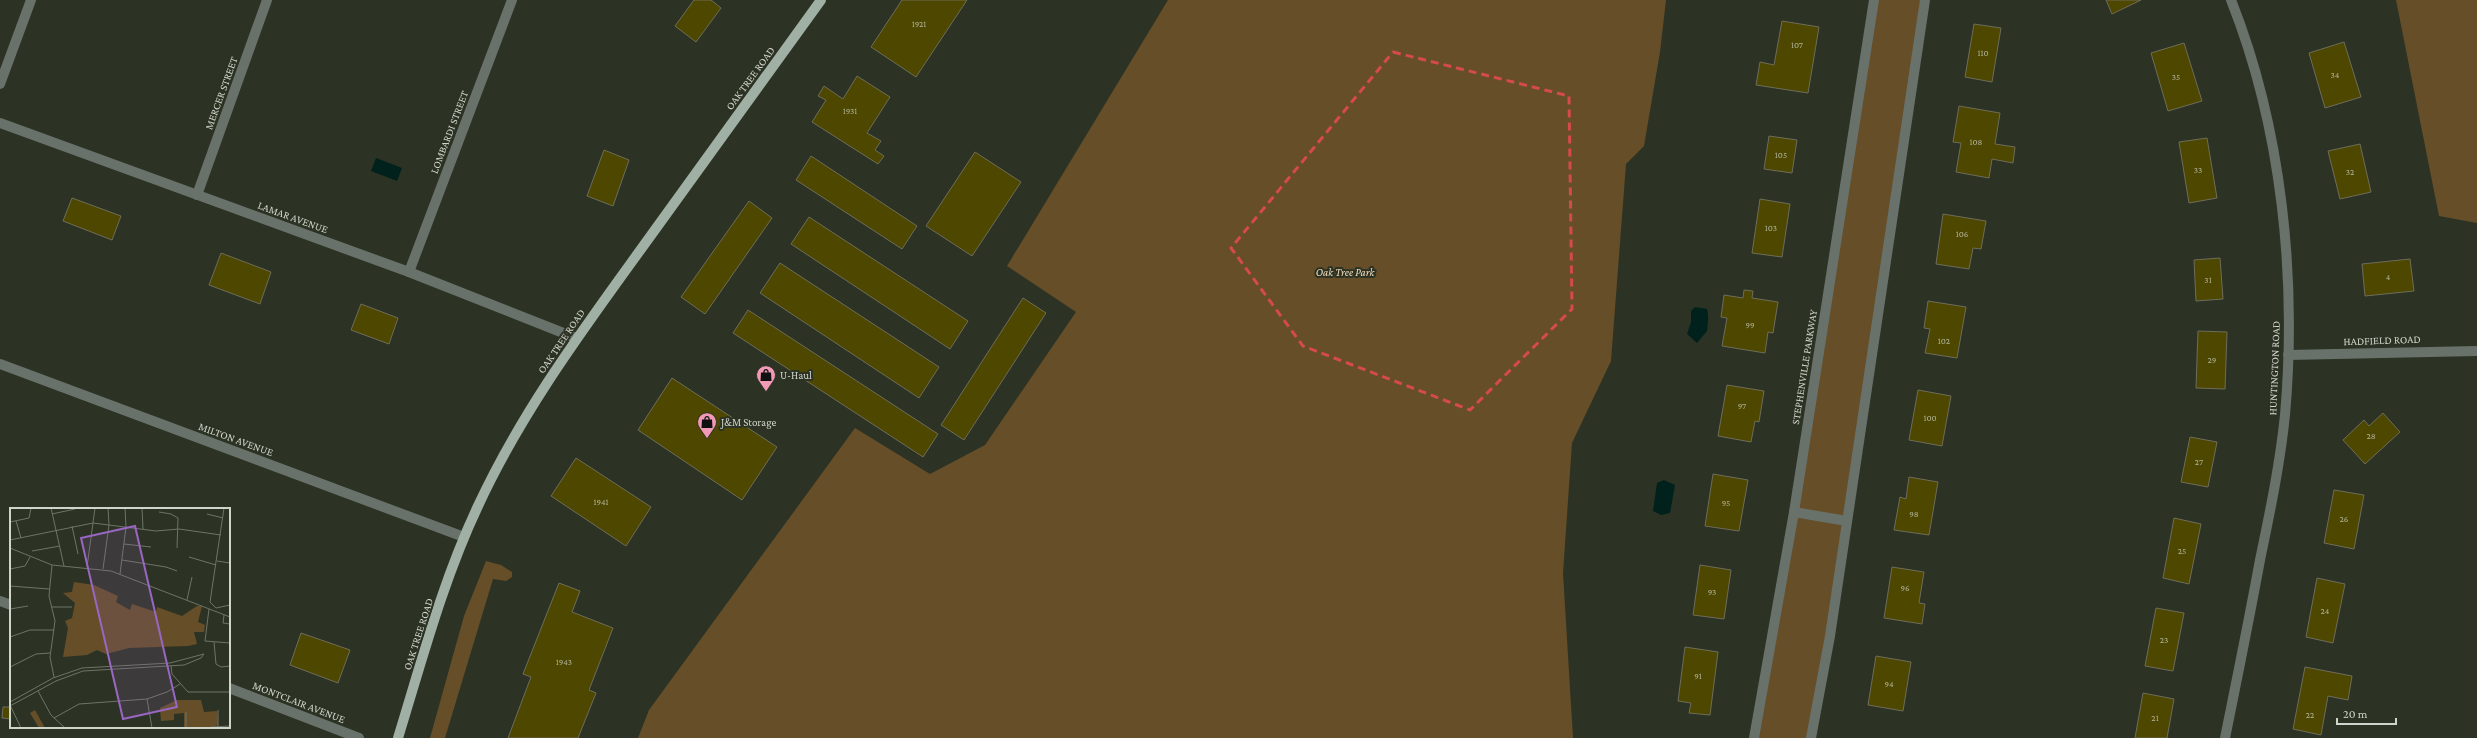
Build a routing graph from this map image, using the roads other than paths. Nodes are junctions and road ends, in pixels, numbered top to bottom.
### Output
1 (31, 0) edge
2 (267, 0) edge
3 (512, 0) edge
4 (822, 0) edge
5 (1874, 0) edge
6 (1925, 0) edge
7 (2231, 0) edge
8 (0, 84) edge
9 (0, 123) edge
10 (197, 195) junction
11 (409, 272) junction
12 (576, 338) junction
13 (2477, 351) edge
14 (2288, 355) junction
15 (0, 364) edge
16 (1794, 512) junction
17 (1847, 521) junction
18 (464, 537) junction
19 (0, 601) edge
20 (10, 605) edge
21 (230, 688) edge
22 (360, 738) edge
23 (398, 738) edge
24 (1754, 738) edge
25 (1811, 738) edge
26 (2225, 738) edge

1 - 8 street
2 - 10 street, MERCER STREET
3 - 11 street, LOMBARDI STREET
4 - 12 main road, OAK TREE ROAD
5 - 16 street, STEPHENVILLE PARKWAY
6 - 17 street
7 - 14 street, HUNTINGTON ROAD
9 - 10 street, LAMAR AVENUE
10 - 11 street, LAMAR AVENUE
11 - 12 street, LAMAR AVENUE
12 - 18 main road, OAK TREE ROAD
13 - 14 street, HADFIELD ROAD
14 - 26 street, HUNTINGTON ROAD
15 - 18 street, MILTON AVENUE
16 - 17 street
16 - 24 street, STEPHENVILLE PARKWAY
17 - 25 street
18 - 23 main road, OAK TREE ROAD
19 - 20 street
21 - 22 street, MONTCLAIR AVENUE

